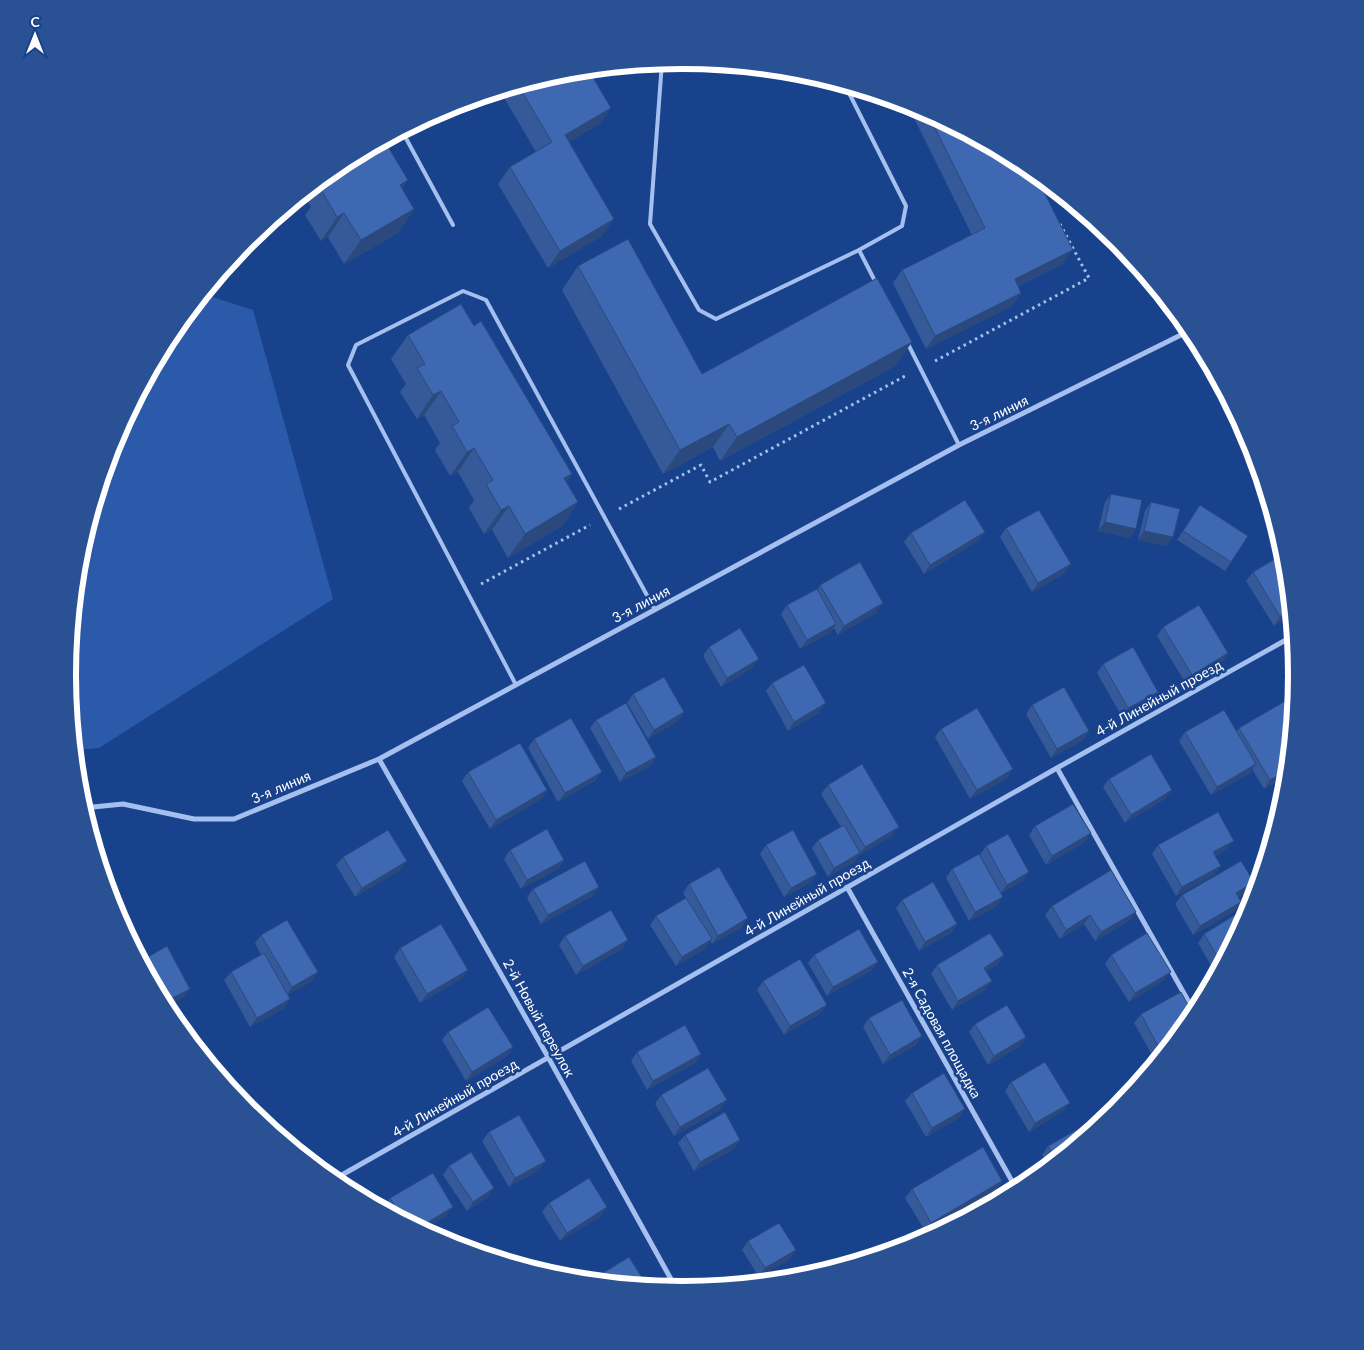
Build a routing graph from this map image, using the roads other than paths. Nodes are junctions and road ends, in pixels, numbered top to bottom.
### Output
1 (661, 70) edge
2 (849, 92) edge
3 (405, 136) edge
4 (453, 225) dead end
5 (859, 250) junction
6 (876, 284) edge
7 (1183, 334) edge
8 (903, 335) edge
9 (959, 445) junction
10 (655, 610) junction
11 (1287, 639) edge
12 (516, 685) junction
13 (378, 759) junction
14 (1057, 768) junction
15 (90, 807) edge
16 (847, 887) junction
17 (1190, 1005) edge
18 (548, 1057) junction
19 (340, 1176) edge
20 (1013, 1183) edge
21 (672, 1281) edge

1 - 5 lane
2 - 5 lane
3 - 4 lane
5 - 6 lane
7 - 9 street, 3-я линия
8 - 9 lane
9 - 10 street, 3-я линия
10 - 12 street, 3-я линия
10 - 12 lane
11 - 14 street, 4-й Линейный проезд
12 - 13 street, 3-я линия
13 - 15 street, 3-я линия
13 - 18 street, 2-й Новый переулок
14 - 16 street, 4-й Линейный проезд
14 - 17 street
16 - 18 street, 4-й Линейный проезд
16 - 20 street, 2-я Cадовая площадка
18 - 19 street, 4-й Линейный проезд
18 - 21 street, 2-й Новый переулок

